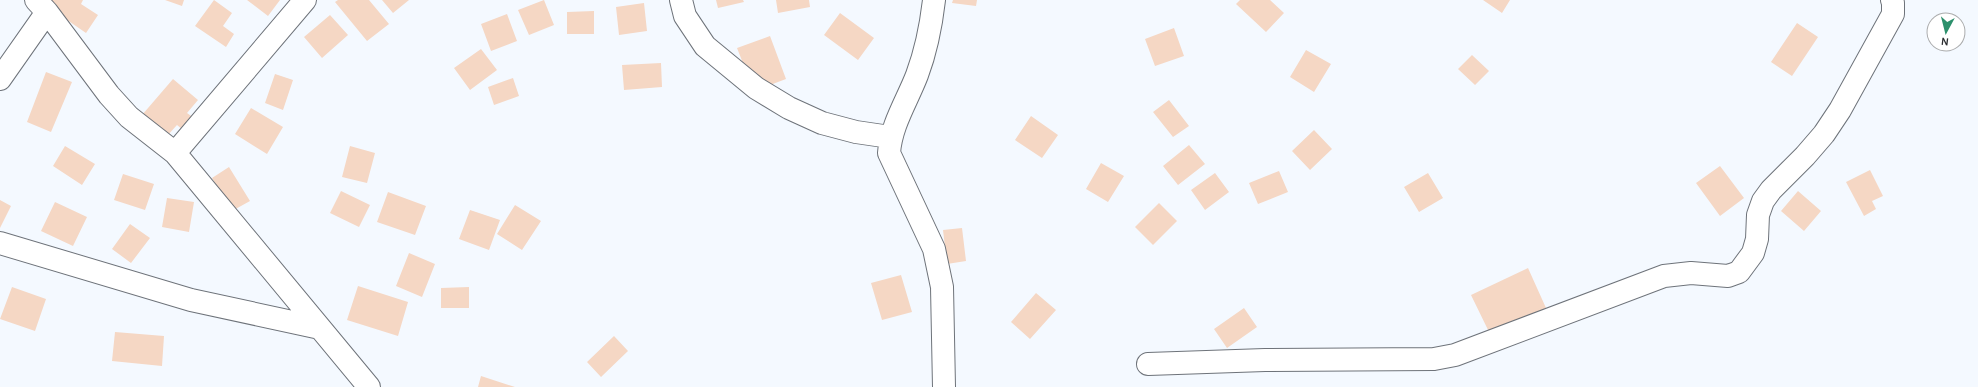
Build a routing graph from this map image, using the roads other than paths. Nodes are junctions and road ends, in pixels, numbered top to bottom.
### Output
1 (305, 0) edge
2 (681, 0) edge
3 (934, 0) edge
4 (1892, 0) edge
5 (42, 6) edge
6 (0, 79) edge
7 (890, 137) junction
8 (175, 153) junction
9 (0, 244) edge
10 (320, 328) junction
11 (1148, 364) dead end
12 (369, 387) edge
13 (944, 387) edge

1 - 8 street
2 - 7 street
3 - 7 street
4 - 11 street
5 - 6 street
5 - 8 street
7 - 13 street
8 - 10 street
9 - 10 street
10 - 12 street

